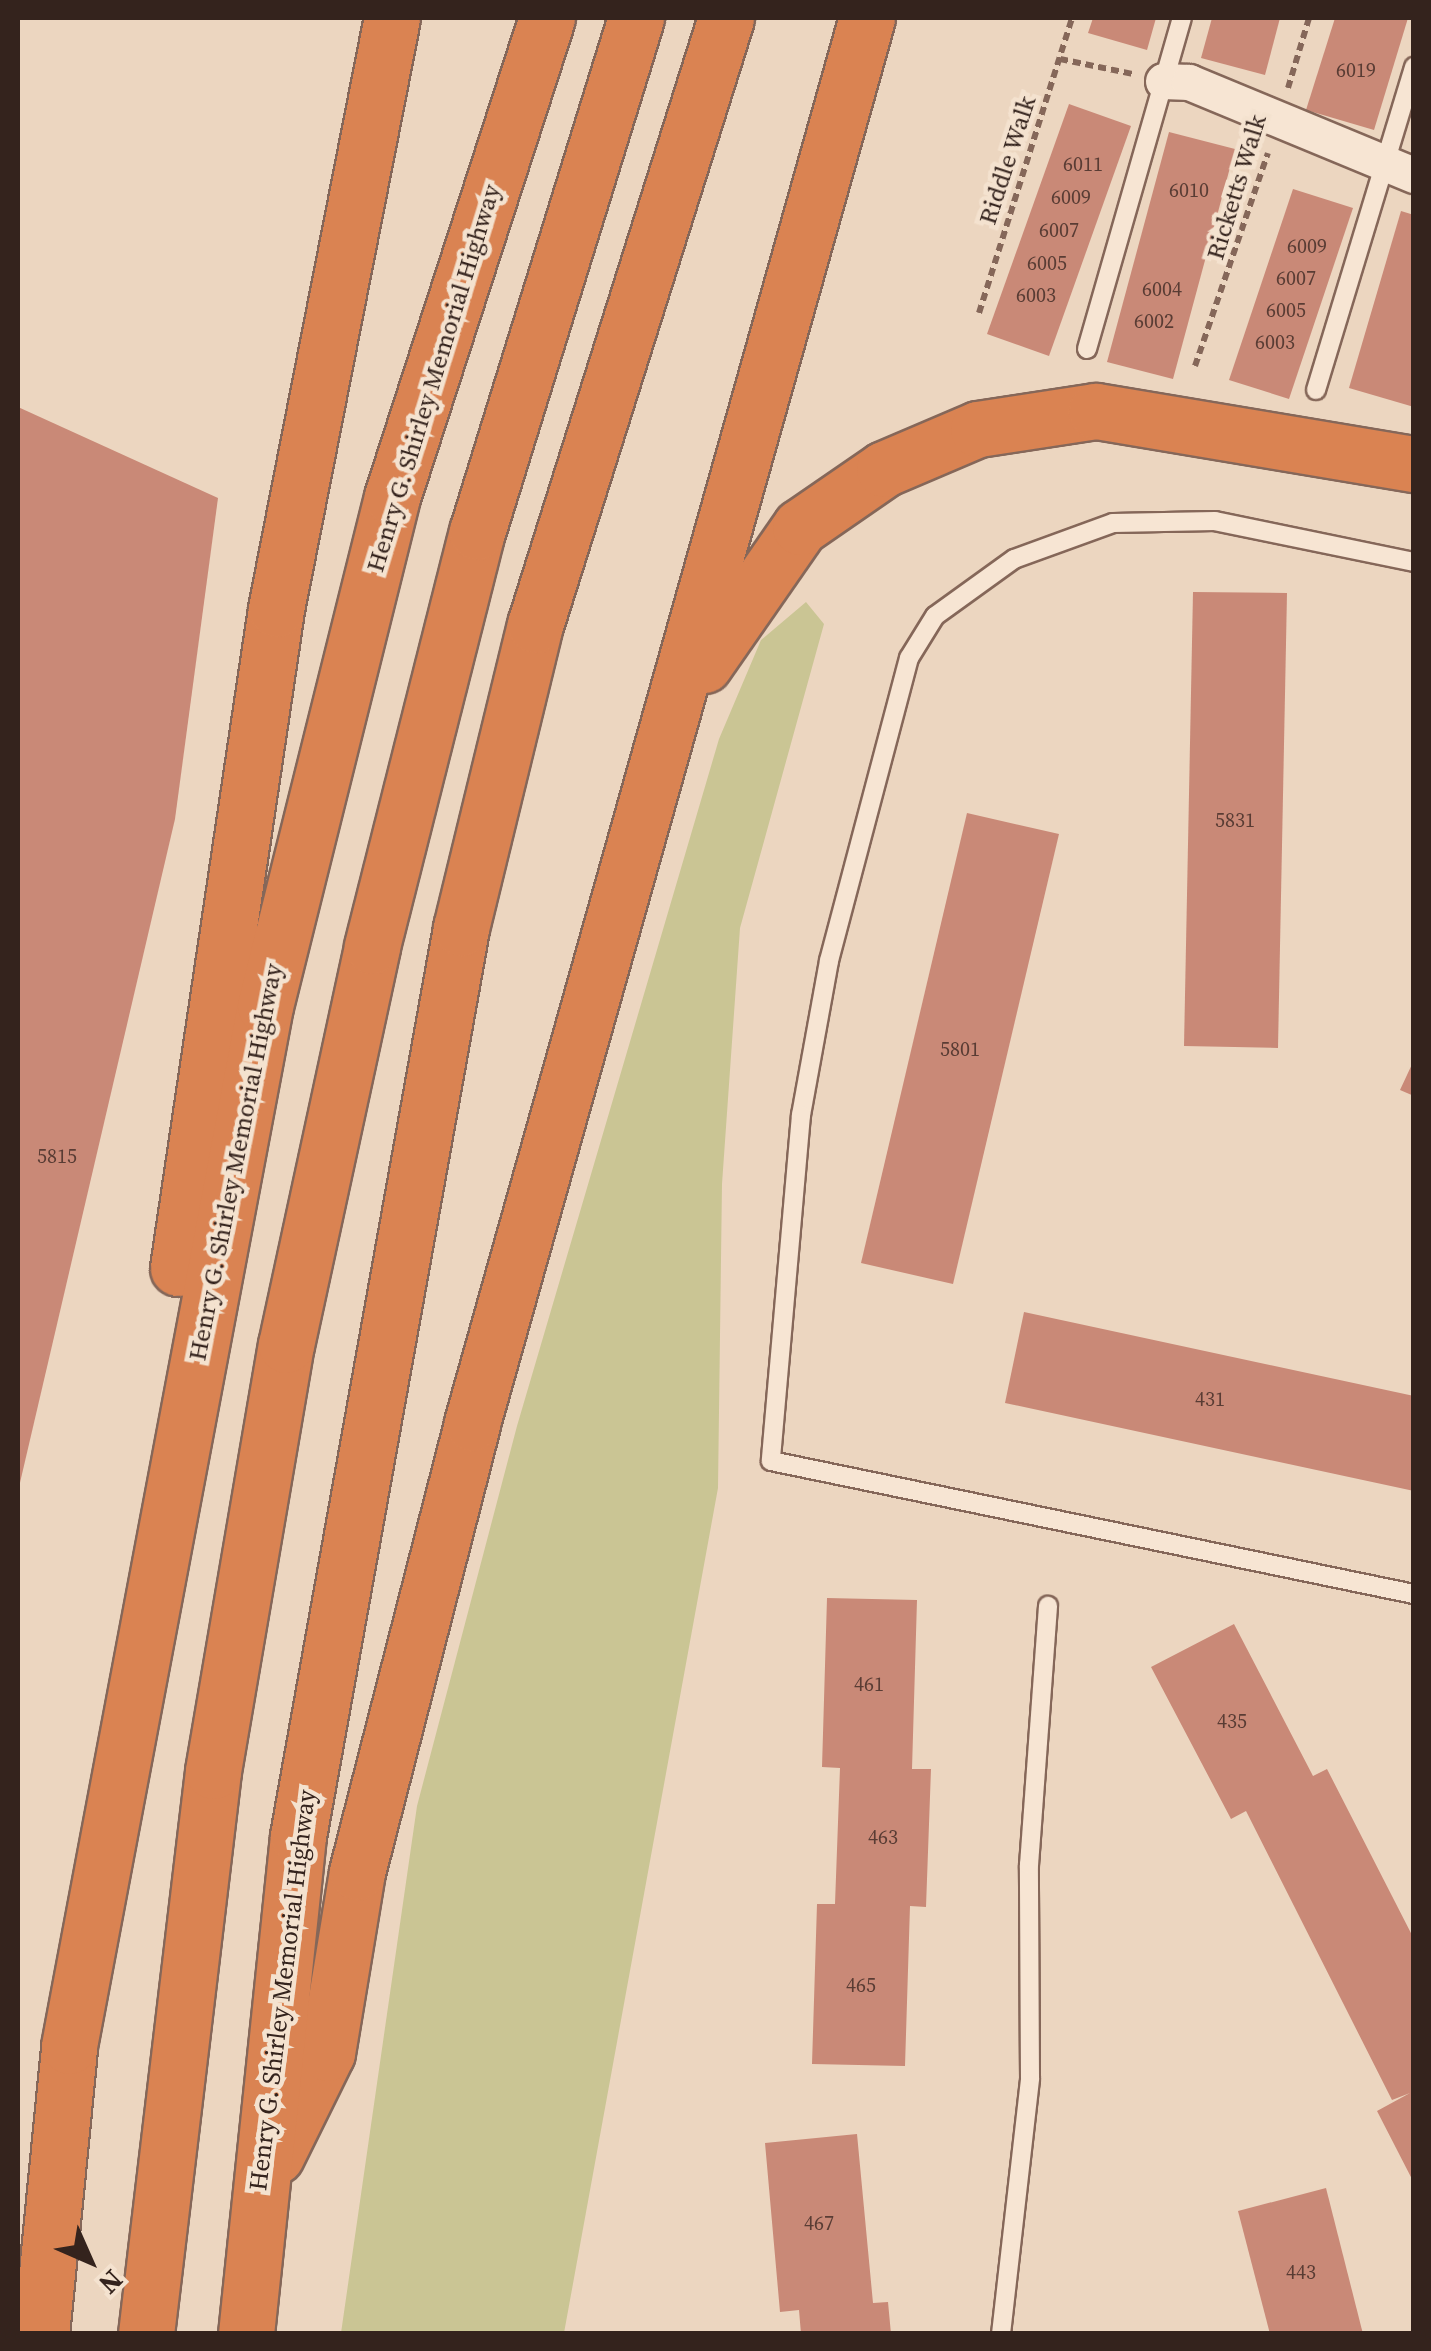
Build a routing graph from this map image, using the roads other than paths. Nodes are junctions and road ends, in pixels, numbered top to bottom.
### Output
1 (392, 18) edge
2 (547, 18) edge
3 (636, 18) edge
4 (726, 18) edge
5 (868, 18) edge
6 (1182, 18) edge
7 (1414, 67) edge
8 (1163, 81) junction
9 (1398, 170) edge
10 (1087, 349) dead end
11 (1316, 390) dead end
12 (1414, 464) edge
13 (1414, 562) edge
14 (644, 811) junction
15 (1414, 1594) edge
16 (1048, 1606) dead end
17 (91, 1920) junction
18 (258, 2193) junction
19 (41, 2334) edge
20 (146, 2334) edge
21 (246, 2334) edge
22 (1001, 2334) edge

1 - 17 highway
2 - 17 highway, Henry G. Shirley Memorial Highway
3 - 20 highway
4 - 18 highway, Henry G. Shirley Memorial Highway
5 - 14 highway
6 - 8 lane
7 - 9 lane
8 - 9 street
8 - 10 lane
9 - 11 lane
12 - 14 highway
13 - 15 lane
14 - 18 highway
16 - 22 lane
17 - 19 highway, Henry G. Shirley Memorial Highway
18 - 21 highway, Henry G. Shirley Memorial Highway

